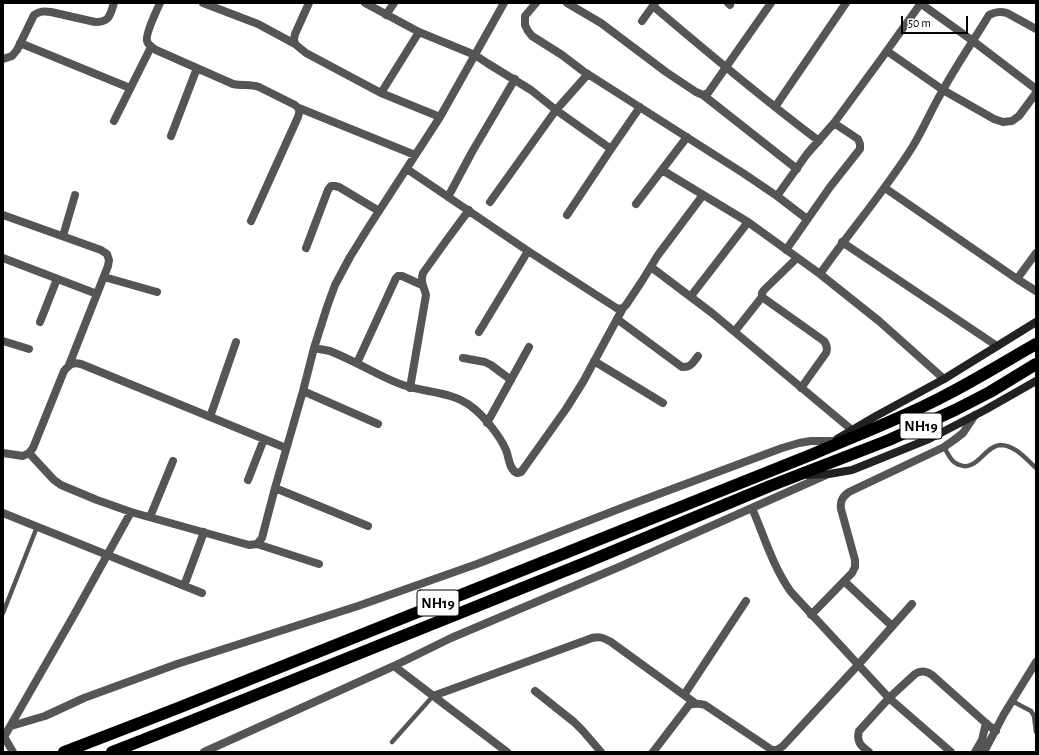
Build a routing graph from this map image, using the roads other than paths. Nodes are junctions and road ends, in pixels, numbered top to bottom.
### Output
1 (114, 3) edge
2 (160, 3) edge
3 (203, 3) edge
4 (308, 3) edge
5 (365, 3) edge
6 (394, 3) edge
7 (504, 3) edge
8 (536, 3) edge
9 (567, 3) edge
10 (771, 3) edge
11 (846, 3) edge
12 (921, 3) edge
13 (1002, 3) edge
14 (217, 5) edge
15 (654, 5) edge
16 (997, 12) junction
17 (386, 15) junction
18 (642, 21) dead end
19 (1036, 29) edge
20 (419, 32) junction
21 (973, 41) junction
22 (20, 43) junction
23 (295, 44) junction
24 (151, 47) junction
25 (887, 52) junction
26 (474, 55) junction
27 (3, 59) edge
28 (197, 68) junction
29 (725, 68) junction
30 (588, 74) junction
31 (515, 79) junction
32 (130, 88) junction
33 (1036, 89) edge
34 (943, 90) junction
35 (381, 93) junction
36 (1036, 93) edge
37 (703, 95) junction
38 (640, 107) junction
39 (775, 107) junction
40 (299, 108) junction
41 (556, 110) junction
42 (440, 117) junction
43 (114, 121) dead end
44 (834, 123) junction
45 (171, 136) dead end
46 (687, 138) junction
47 (819, 141) junction
48 (610, 149) junction
49 (415, 155) junction
50 (407, 168) junction
51 (797, 169) junction
52 (662, 170) junction
53 (885, 188) junction
54 (75, 195) dead end
55 (704, 195) junction
56 (777, 196) junction
57 (448, 197) junction
58 (490, 202) dead end
59 (636, 204) dead end
60 (470, 210) junction
61 (379, 211) junction
62 (3, 215) edge
63 (567, 215) dead end
64 (807, 220) junction
65 (251, 221) dead end
66 (748, 222) junction
67 (63, 236) junction
68 (842, 242) junction
69 (306, 248) dead end
70 (786, 250) junction
71 (528, 251) junction
72 (1036, 253) edge
73 (3, 258) edge
74 (797, 258) junction
75 (651, 267) junction
76 (820, 274) junction
77 (104, 277) junction
78 (57, 279) junction
79 (1017, 279) junction
80 (422, 284) junction
81 (1036, 291) edge
82 (157, 292) dead end
83 (97, 294) junction
84 (691, 296) junction
85 (762, 296) junction
86 (623, 308) junction
87 (617, 319) junction
88 (40, 322) dead end
89 (1036, 322) edge
90 (734, 331) junction
91 (479, 332) dead end
92 (3, 341) edge
93 (236, 342) dead end
94 (1036, 344) edge
95 (997, 346) junction
96 (529, 347) dead end
97 (314, 348) junction
98 (29, 349) dead end
99 (698, 356) dead end
100 (463, 358) dead end
101 (594, 361) junction
102 (357, 363) junction
103 (1036, 364) edge
104 (69, 365) junction
105 (944, 379) junction
106 (511, 380) junction
107 (1036, 381) edge
108 (410, 388) junction
109 (801, 388) junction
110 (303, 392) junction
111 (662, 403) dead end
112 (975, 415) junction
113 (210, 417) junction
114 (487, 423) junction
115 (378, 424) dead end
116 (852, 430) junction
117 (264, 439) junction
118 (834, 441) junction
119 (944, 447) junction
120 (286, 448) junction
121 (3, 453) edge
122 (29, 453) junction
123 (812, 454) junction
124 (173, 461) dead end
125 (1036, 468) edge
126 (829, 474) junction
127 (800, 475) junction
128 (248, 480) dead end
129 (275, 488) junction
130 (752, 508) junction
131 (131, 512) junction
132 (3, 513) edge
133 (150, 517) junction
134 (368, 526) dead end
135 (37, 527) junction
136 (204, 532) junction
137 (257, 544) junction
138 (107, 555) junction
139 (319, 564) dead end
140 (844, 582) junction
141 (184, 586) junction
142 (202, 593) dead end
143 (746, 601) dead end
144 (912, 604) dead end
145 (3, 613) edge
146 (812, 615) junction
147 (892, 626) junction
148 (1036, 662) edge
149 (858, 665) junction
150 (394, 666) junction
151 (535, 691) dead end
152 (433, 696) junction
153 (684, 696) junction
154 (889, 698) junction
155 (1012, 701) junction
156 (694, 703) junction
157 (10, 726) junction
158 (991, 727) junction
159 (1036, 732) edge
160 (4, 736) edge
161 (392, 742) dead end
162 (778, 751) edge
163 (13, 752) edge
164 (64, 752) edge
165 (112, 752) edge
166 (204, 752) edge
167 (507, 752) edge
168 (601, 752) edge
169 (653, 752) edge
170 (869, 752) edge
171 (951, 752) edge
172 (975, 752) edge
173 (984, 752) edge

1 - 22 street
2 - 24 street
3 - 14 street
4 - 23 street
5 - 17 street
6 - 17 street
7 - 26 street
8 - 30 street
9 - 37 street
10 - 29 street
11 - 39 street
12 - 21 street
12 - 25 street
13 - 16 street
14 - 23 street
15 - 18 street
15 - 29 street
16 - 19 street
16 - 21 street
17 - 20 street
20 - 26 street
20 - 35 street
21 - 33 street
21 - 34 street
22 - 27 street
22 - 32 street
23 - 35 street
24 - 28 street
24 - 32 street
25 - 34 street
25 - 44 street
26 - 31 street
26 - 42 street
28 - 40 street
28 - 45 street
29 - 37 street
29 - 39 street
30 - 38 street
30 - 41 street
31 - 41 street
31 - 57 street
32 - 43 street
34 - 36 street
34 - 53 street
35 - 42 street
37 - 51 street
38 - 46 street
38 - 48 street
39 - 47 street
40 - 49 street
40 - 65 street
41 - 48 street
41 - 58 street
42 - 49 street
44 - 47 street
44 - 64 street
46 - 52 street
46 - 56 street
47 - 51 street
48 - 63 street
49 - 50 street
50 - 57 street
50 - 61 street
51 - 56 street
52 - 55 street
52 - 59 street
53 - 68 street
53 - 79 street
54 - 67 street
55 - 66 street
55 - 75 street
56 - 64 street
57 - 60 street
60 - 71 street
60 - 80 street
61 - 69 street
61 - 97 street
62 - 67 street
64 - 70 street
66 - 70 street
66 - 84 street
67 - 77 street
68 - 76 street
68 - 95 street
70 - 74 street
71 - 86 street
71 - 91 street
72 - 79 street
73 - 78 street
74 - 76 street
74 - 85 street
75 - 84 street
75 - 86 street
76 - 105 street
77 - 82 street
77 - 83 street
78 - 83 street
78 - 88 street
79 - 81 street
80 - 102 street
80 - 108 street
83 - 104 street
84 - 90 street
85 - 90 street
85 - 109 street
86 - 87 street
87 - 99 street
87 - 101 street
89 - 95 main road
90 - 109 street
92 - 98 street
93 - 113 street
94 - 123 highway, NH19
95 - 105 main road
96 - 106 street
97 - 102 street
97 - 110 street
100 - 106 street
101 - 111 street
101 - 114 street
102 - 108 street
103 - 127 highway, NH19
104 - 113 street
104 - 122 street
105 - 116 main road
106 - 114 street
107 - 112 main road
108 - 114 street
109 - 116 street
110 - 115 street
110 - 120 street
112 - 119 street
112 - 126 main road
113 - 117 street
116 - 118 main road
117 - 120 street
117 - 128 street
118 - 123 main road
118 - 157 street
119 - 125 lane
119 - 140 street
120 - 129 street
121 - 122 street
122 - 131 street
123 - 164 highway, NH19
124 - 133 street
126 - 127 main road
126 - 130 street
127 - 165 highway, NH19
129 - 134 street
129 - 137 street
130 - 146 street
130 - 150 street
131 - 133 street
131 - 138 street
132 - 135 street
133 - 136 street
135 - 138 street
135 - 145 lane
136 - 137 street
136 - 141 street
137 - 139 street
138 - 141 street
138 - 157 street
140 - 146 street
140 - 147 street
141 - 142 street
143 - 153 street
144 - 147 street
146 - 149 street
147 - 149 street
148 - 155 street
149 - 154 street
149 - 162 street
150 - 152 street
150 - 166 street
151 - 168 street
152 - 153 street
152 - 161 lane
152 - 167 street
153 - 156 street
154 - 158 street
154 - 170 street
154 - 171 street
155 - 158 street
155 - 159 lane
156 - 162 street
156 - 169 street
157 - 160 street
158 - 172 street
158 - 173 street
160 - 163 street

